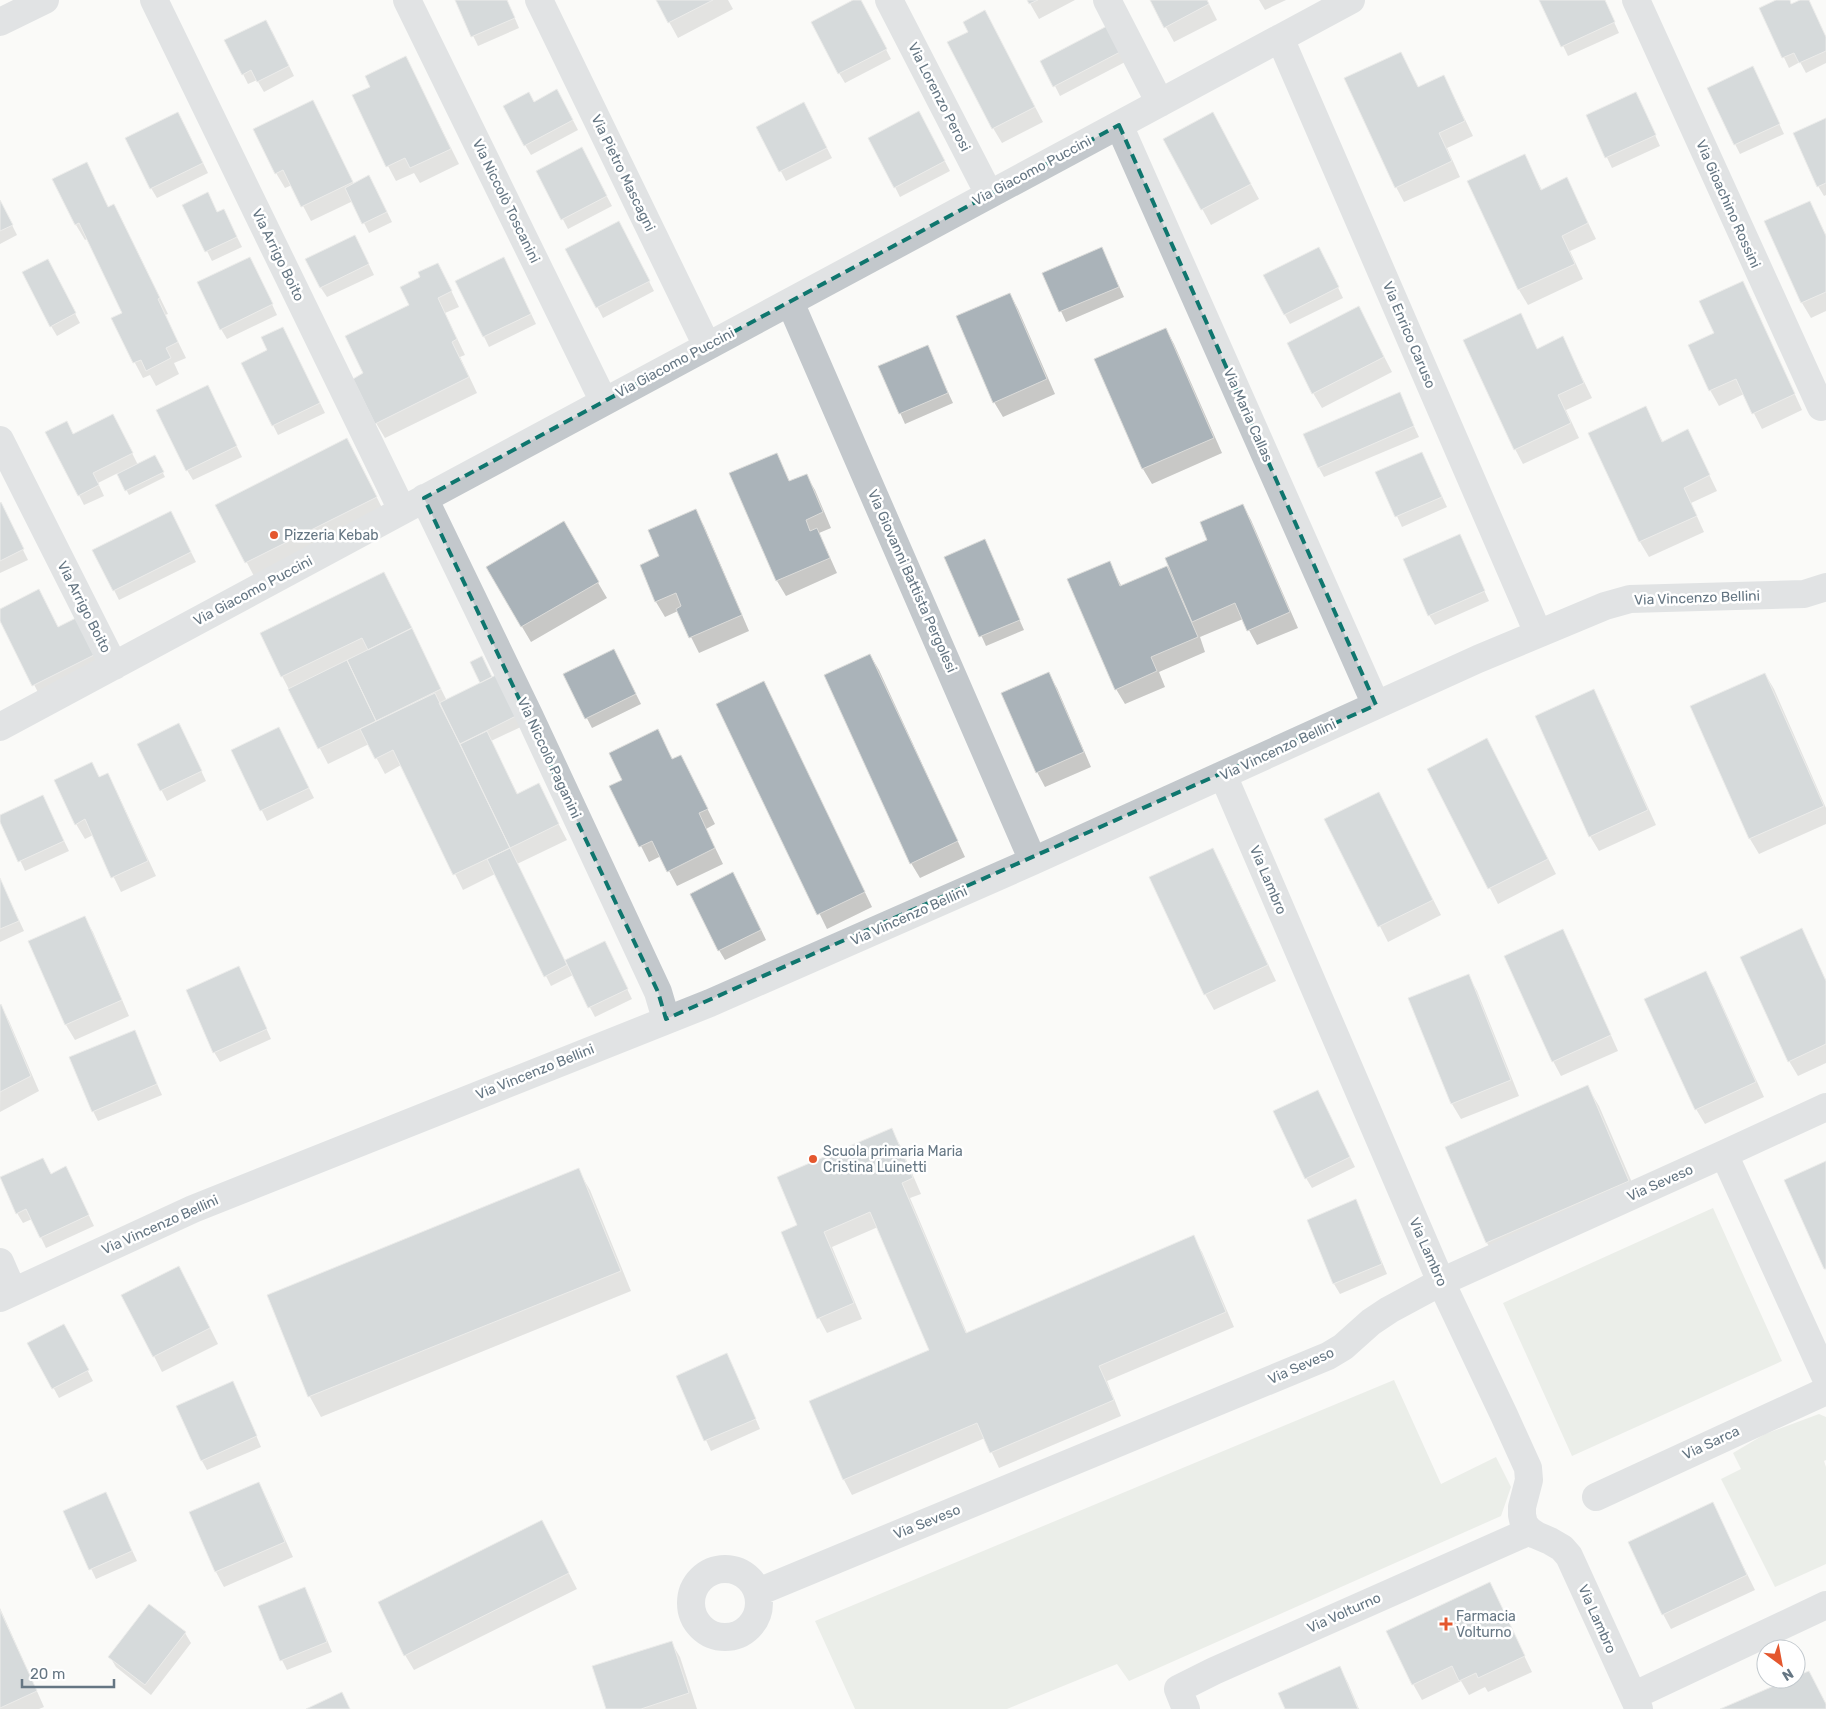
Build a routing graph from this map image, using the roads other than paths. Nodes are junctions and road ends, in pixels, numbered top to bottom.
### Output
1 (45, 0) edge
2 (154, 0) edge
3 (407, 0) edge
4 (539, 0) edge
5 (889, 0) edge
6 (1107, 0) edge
7 (1351, 0) edge
8 (1636, 0) edge
9 (0, 22) edge
10 (1280, 38) junction
11 (1160, 103) junction
12 (1119, 125) junction
13 (989, 194) junction
14 (790, 302) junction
15 (707, 346) junction
16 (604, 402) junction
17 (1821, 407) dead end
18 (0, 440) edge
19 (413, 504) junction
20 (1826, 587) edge
21 (1538, 633) junction
22 (114, 666) junction
23 (1376, 705) junction
24 (0, 727) edge
25 (1223, 775) junction
26 (1033, 861) junction
27 (666, 1019) junction
28 (1826, 1106) edge
29 (1724, 1154) junction
30 (0, 1262) edge
31 (1441, 1282) junction
32 (7, 1295) edge
33 (1826, 1378) edge
34 (1826, 1391) edge
35 (1596, 1497) dead end
36 (1530, 1531) junction
37 (758, 1592) dead end
38 (1826, 1605) edge
39 (1636, 1703) edge
40 (1186, 1709) edge

1 - 9 street
2 - 19 street, Via Arrigo Boito
3 - 16 street, Via Niccolò Toscanini
4 - 15 street, Via Pietro Mascagni
5 - 13 street, Via Lorenzo Perosi
6 - 11 street
7 - 10 street, Via Giacomo Puccini
8 - 17 street, Via Gioachino Rossini
10 - 11 street, Via Giacomo Puccini
10 - 21 street, Via Enrico Caruso
11 - 12 street, Via Giacomo Puccini
12 - 13 street, Via Giacomo Puccini
12 - 23 street, Via Maria Callas
13 - 14 street, Via Giacomo Puccini
14 - 15 street, Via Giacomo Puccini
14 - 26 street, Via Giovanni Battista Pergolesi
15 - 16 street, Via Giacomo Puccini
16 - 19 street, Via Giacomo Puccini
18 - 22 street, Via Arrigo Boito
19 - 22 street, Via Giacomo Puccini
19 - 27 street, Via Niccolò Paganini
20 - 21 street, Via Vincenzo Bellini
21 - 23 street, Via Vincenzo Bellini
22 - 24 street, Via Giacomo Puccini
23 - 25 street, Via Vincenzo Bellini
25 - 26 street, Via Vincenzo Bellini
25 - 31 street, Via Lambro
26 - 27 street, Via Vincenzo Bellini
27 - 32 street, Via Vincenzo Bellini
28 - 29 street, Via Seveso
29 - 31 street, Via Seveso
29 - 33 street
30 - 32 street
31 - 36 street, Via Lambro
31 - 37 street, Via Seveso
34 - 35 street, Via Sarca
36 - 39 street, Via Lambro
36 - 40 street, Via Volturno
38 - 39 street

